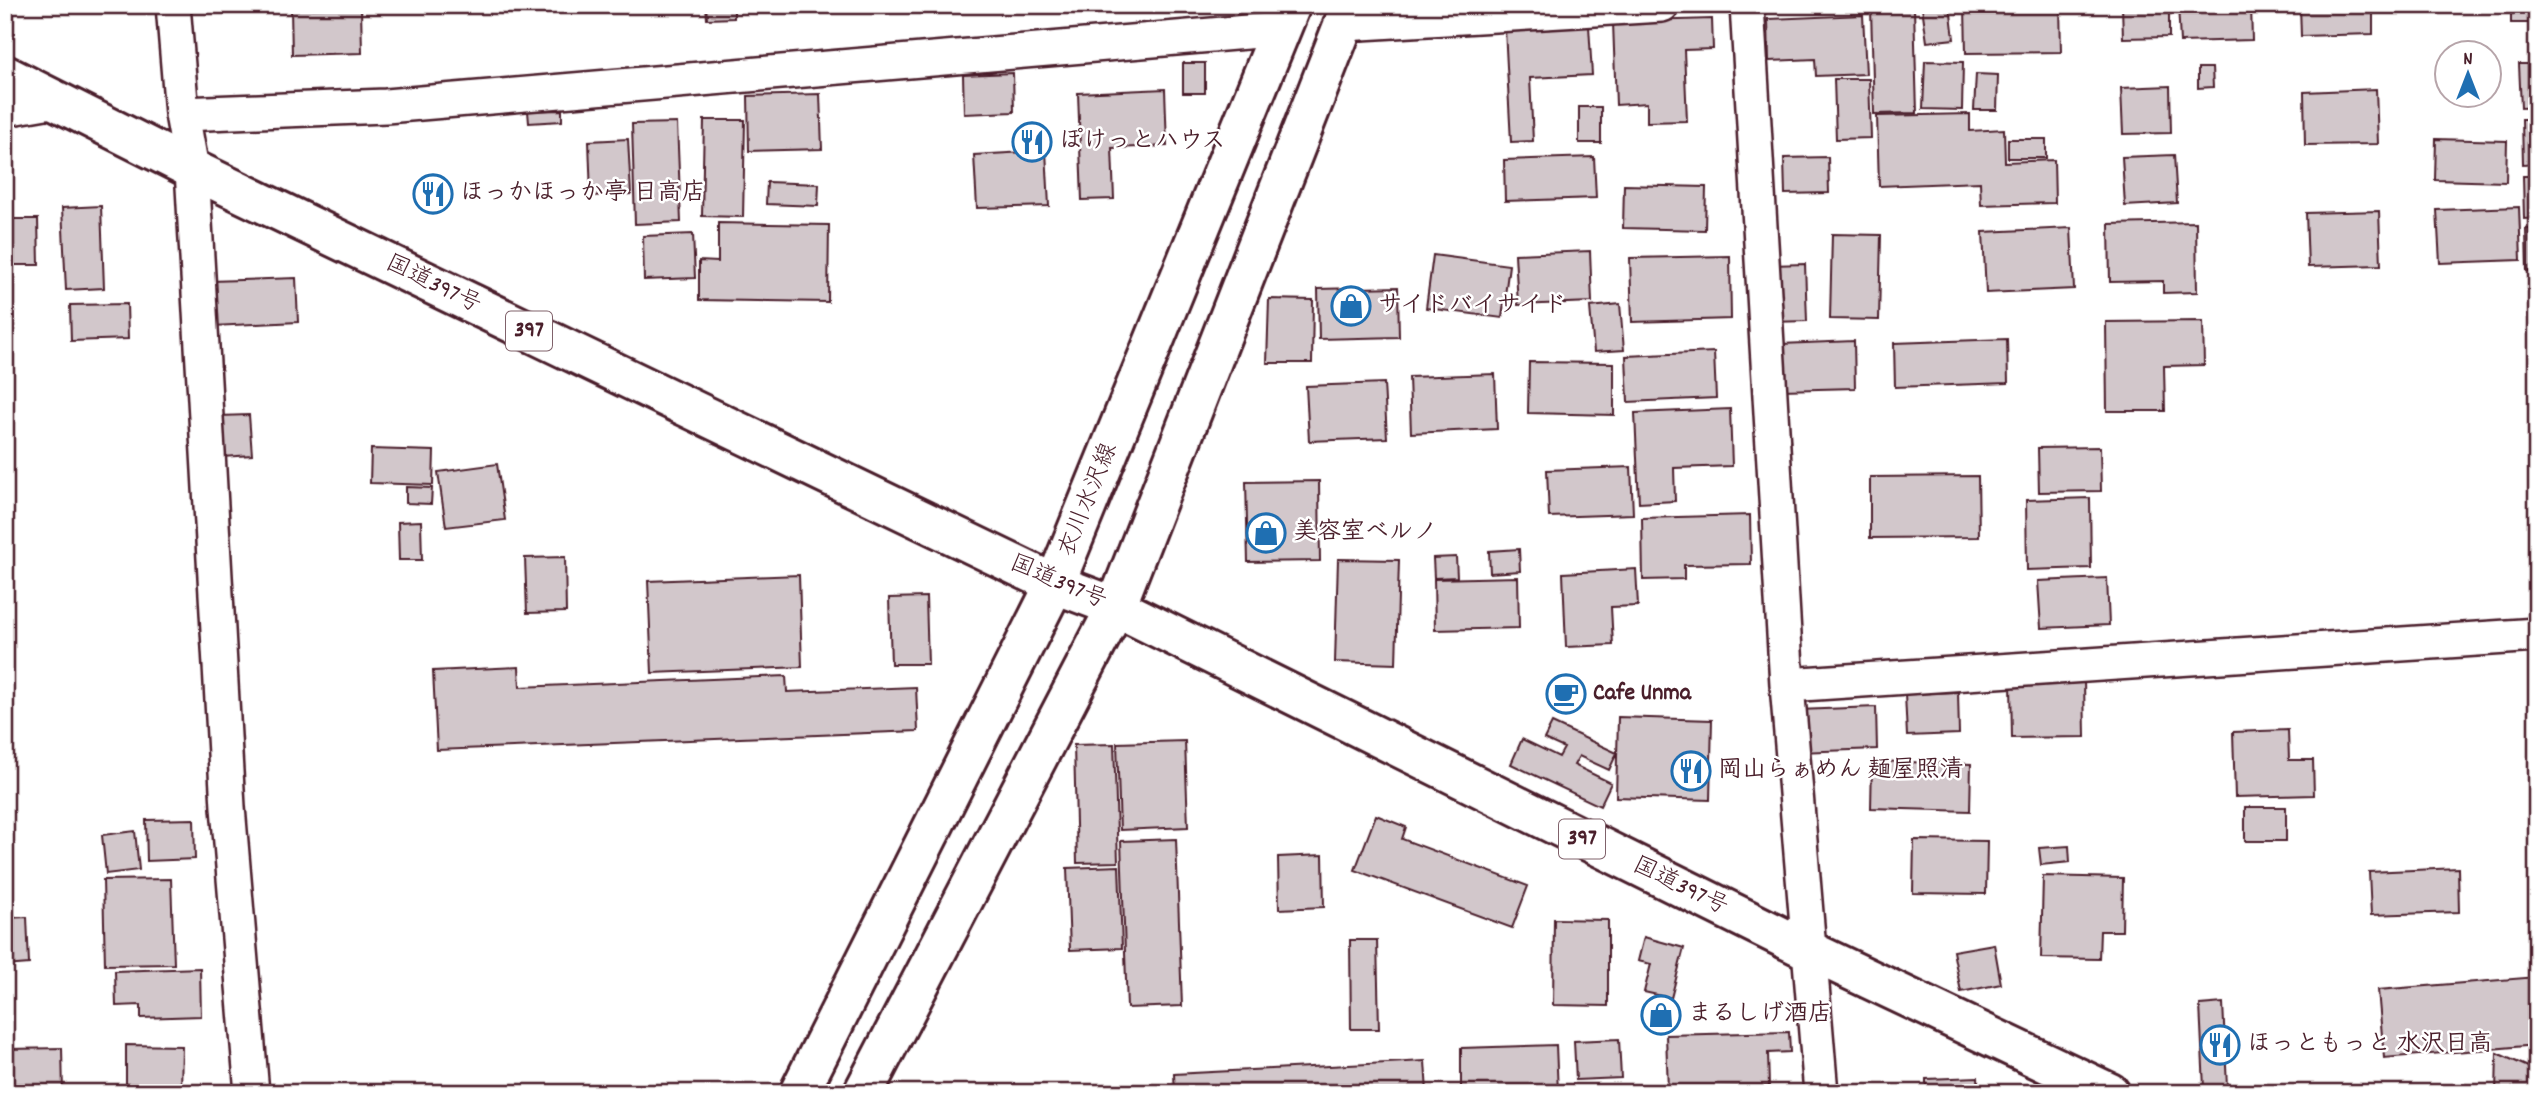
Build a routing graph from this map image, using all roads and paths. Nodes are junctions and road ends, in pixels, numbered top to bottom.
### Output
1 (173, 5) edge
2 (1662, 5) edge
3 (1747, 5) edge
4 (1347, 15) edge
5 (1287, 17) edge
6 (5, 75) edge
7 (57, 100) junction
8 (5, 109) edge
9 (182, 114) junction
10 (192, 169) junction
11 (1055, 584) junction
12 (1116, 607) junction
13 (2537, 635) edge
14 (1787, 685) junction
15 (1810, 951) junction
16 (252, 1093) edge
17 (799, 1093) edge
18 (863, 1093) edge
19 (1821, 1093) edge
20 (2110, 1093) edge

1 - 9 street
2 - 4 street
3 - 14 street
4 - 12 main road
5 - 9 street
5 - 11 main road, 衣川水沢線
6 - 7 main road, 国道397号 / 397
7 - 8 street
7 - 10 main road, 国道397号 / 397
9 - 10 street
10 - 11 main road, 国道397号 / 397
10 - 16 street
11 - 12 main road, 国道397号 / 397
11 - 17 main road, 衣川水沢線
12 - 15 main road, 国道397号 / 397
12 - 18 main road
13 - 14 street
14 - 15 street
15 - 19 street
15 - 20 main road, 国道397号 / 397

